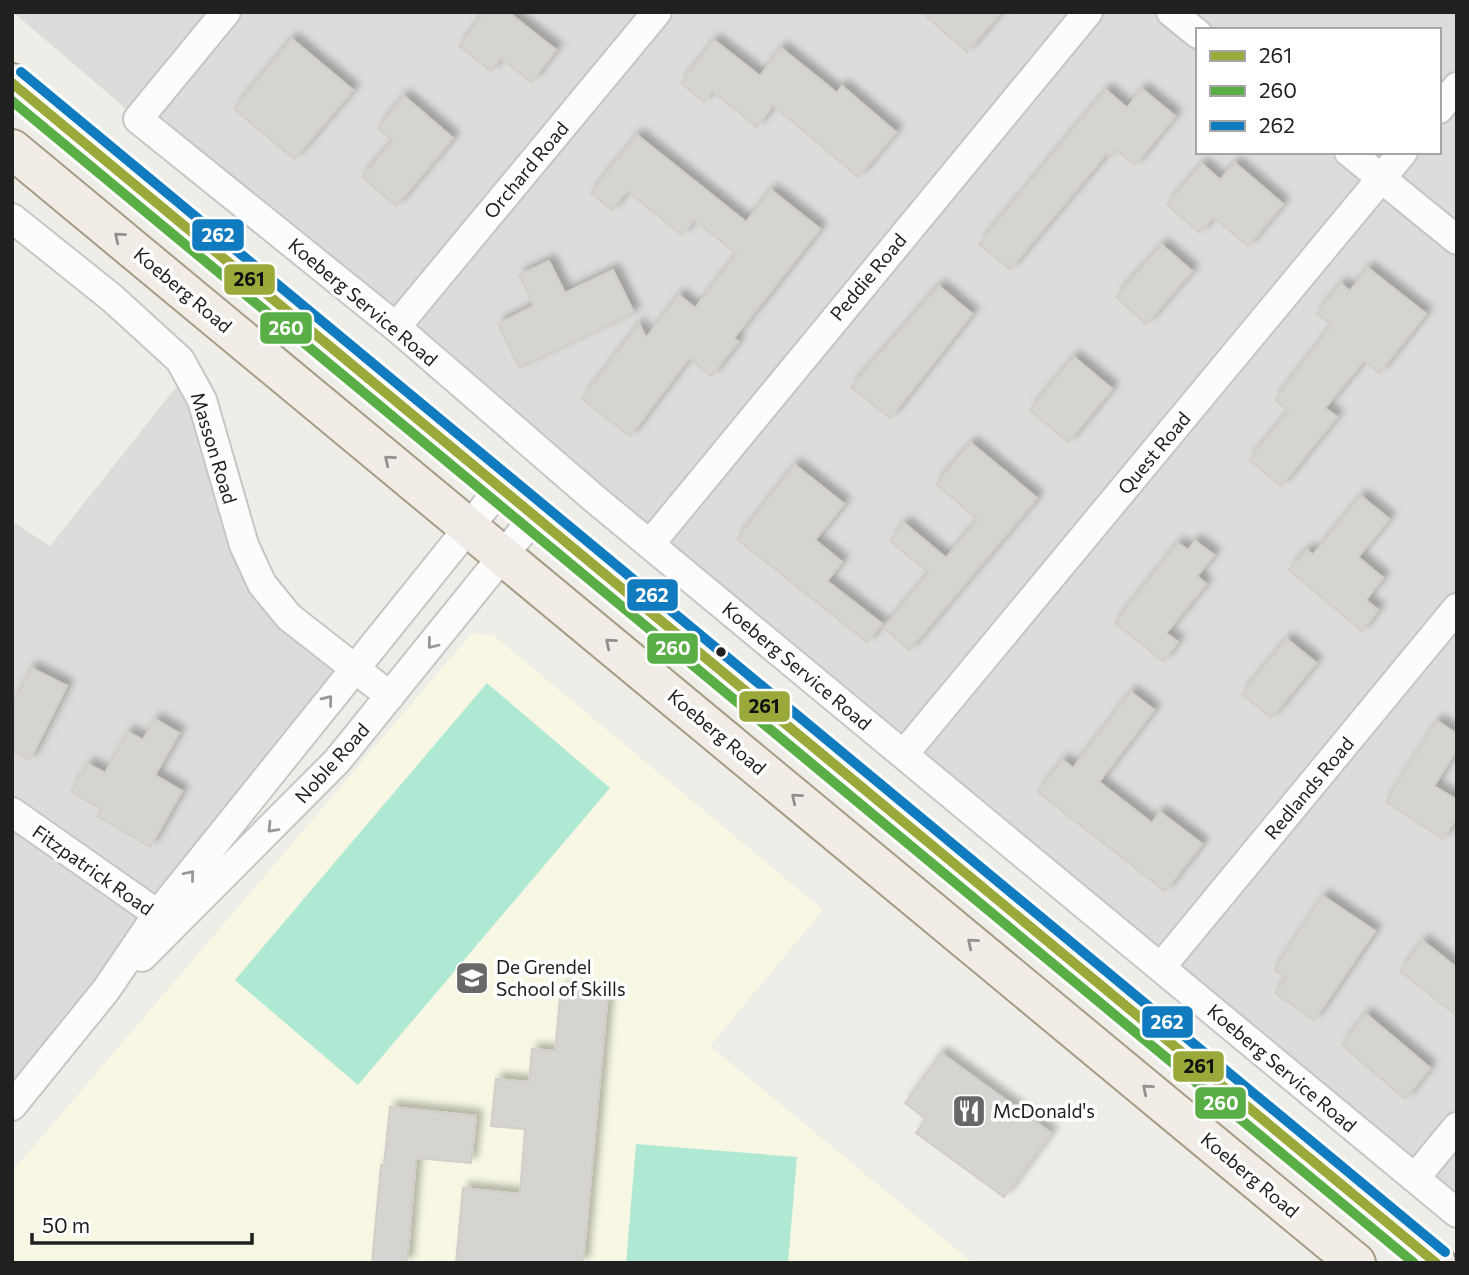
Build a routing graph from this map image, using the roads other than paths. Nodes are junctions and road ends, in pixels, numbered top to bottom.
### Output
1 (226, 12) edge
2 (657, 12) edge
3 (1088, 12) edge
4 (1171, 12) edge
5 (1196, 32) edge
6 (12, 83) edge
7 (1457, 87) edge
8 (1441, 106) edge
9 (12, 149) edge
10 (1352, 154) edge
11 (1401, 154) edge
12 (1382, 178) junction
13 (12, 218) edge
14 (1457, 240) edge
15 (396, 327) junction
16 (500, 487) junction
17 (536, 516) junction
18 (469, 526) junction
19 (650, 544) junction
20 (504, 555) junction
21 (1457, 608) edge
22 (354, 667) junction
23 (390, 696) junction
24 (904, 754) junction
25 (12, 813) edge
26 (166, 921) junction
27 (1161, 967) junction
28 (12, 1105) edge
29 (1457, 1127) edge
30 (1415, 1178) junction
31 (1457, 1213) edge
32 (1356, 1263) edge
33 (1436, 1263) edge

1 - 15 street, Koeberg Service Road
2 - 15 street, Orchard Road
3 - 19 street, Peddie Road
4 - 5 street
6 - 16 main road
7 - 8 street
18 -> 9 main road, Koeberg Road
10 - 12 street
11 - 12 street, Quest Road
12 - 14 street
12 - 24 street, Quest Road
13 - 22 street, Masson Road
15 - 19 street, Koeberg Service Road
16 - 17 main road
16 - 18 street, Noble Road
17 - 20 street, Noble Road
17 - 33 main road
18 - 20 main road, Koeberg Road
18 - 22 street, Noble Road
19 - 24 street, Koeberg Service Road
20 -> 23 street, Noble Road
32 -> 20 main road, Koeberg Road
21 - 27 street, Redlands Road
22 - 23 street, Masson Road
26 -> 22 street, Noble Road
23 -> 26 street, Noble Road
24 - 27 street, Koeberg Service Road
25 - 26 street, Fitzpatrick Road
26 - 28 street, Noble Road
27 - 30 street, Koeberg Service Road
29 - 30 street
30 - 31 street, Koeberg Service Road

